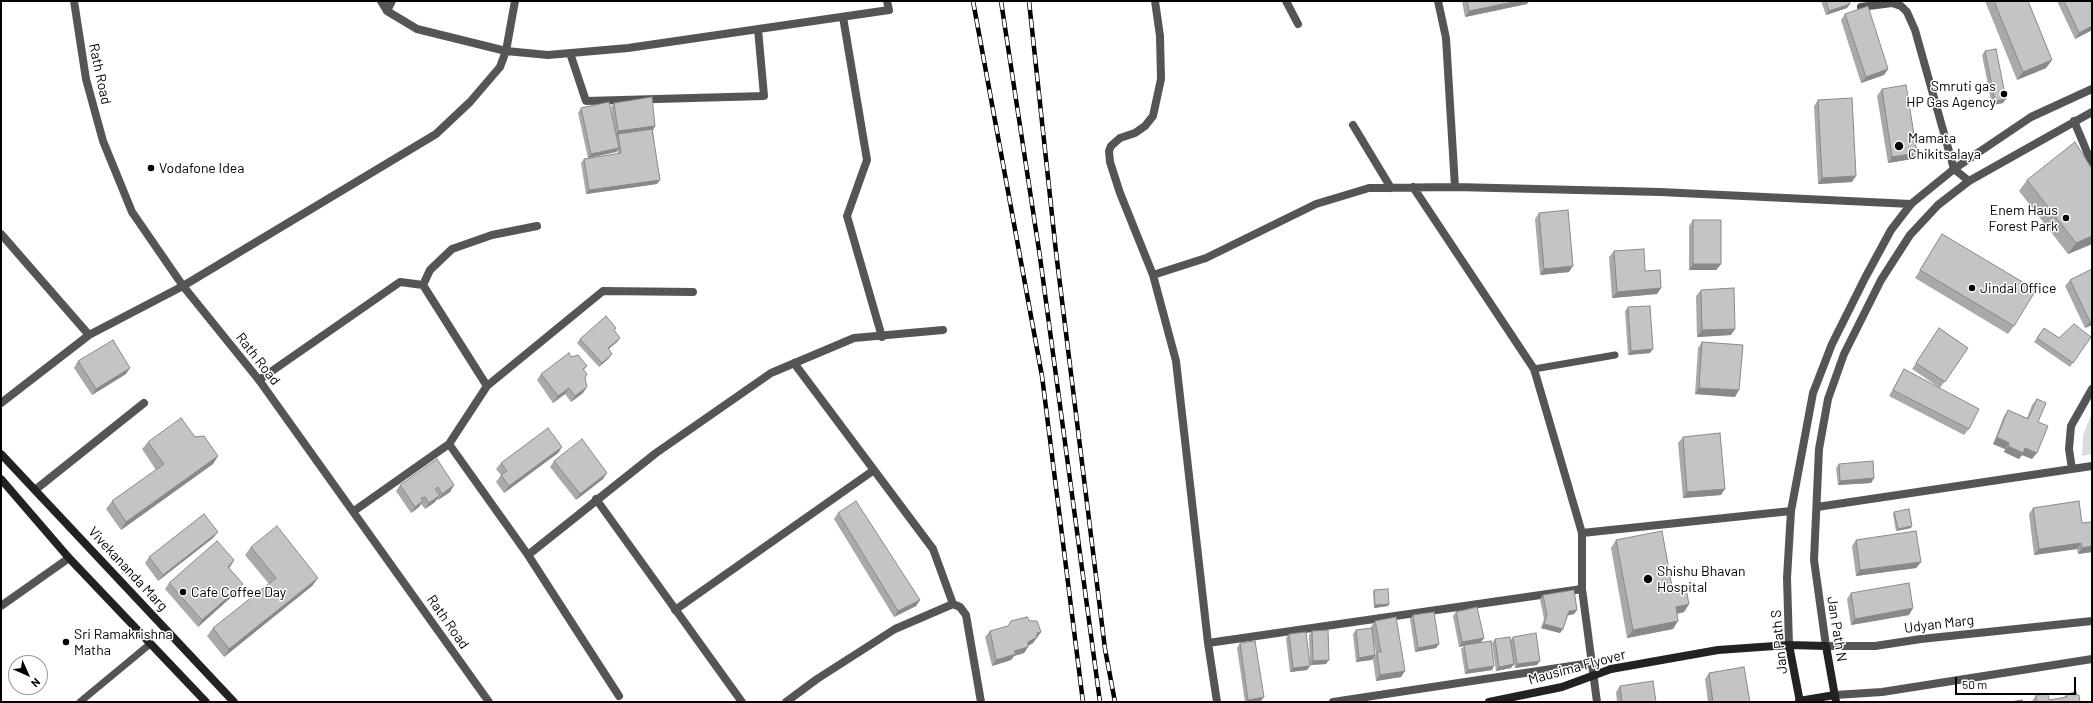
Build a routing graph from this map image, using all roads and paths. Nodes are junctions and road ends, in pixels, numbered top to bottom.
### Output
1 (74, 1) edge
2 (381, 1) edge
3 (392, 1) edge
4 (515, 1) edge
5 (887, 1) edge
6 (1155, 1) edge
7 (1286, 1) edge
8 (1438, 1) edge
9 (1861, 7) edge
10 (387, 12) junction
11 (843, 17) junction
12 (1298, 24) dead end
13 (758, 29) junction
14 (506, 51) junction
15 (570, 53) junction
16 (2092, 89) edge
17 (2092, 112) edge
18 (2074, 121) junction
19 (1353, 125) dead end
20 (2092, 164) edge
21 (1954, 169) junction
22 (1969, 181) junction
23 (1413, 187) junction
24 (1456, 187) junction
25 (1391, 188) junction
26 (1911, 204) junction
27 (537, 226) dead end
28 (1, 234) edge
29 (1153, 275) junction
30 (422, 285) junction
31 (183, 286) junction
32 (693, 292) dead end
33 (944, 330) dead end
34 (89, 335) junction
35 (882, 337) junction
36 (1615, 355) dead end
37 (794, 363) junction
38 (1534, 368) junction
39 (259, 380) junction
40 (487, 386) junction
41 (2092, 389) edge
42 (1, 403) edge
43 (144, 403) dead end
44 (449, 444) junction
45 (1, 454) edge
46 (2092, 466) edge
47 (2072, 469) junction
48 (874, 470) junction
49 (1, 479) edge
50 (35, 490) junction
51 (596, 499) junction
52 (1817, 507) junction
53 (354, 511) junction
54 (1792, 511) junction
55 (1582, 533) junction
56 (528, 555) junction
57 (69, 558) junction
58 (1582, 589) junction
59 (953, 604) junction
60 (1, 606) edge
61 (676, 610) junction
62 (2092, 621) edge
63 (1208, 643) junction
64 (150, 644) junction
65 (1789, 645) junction
66 (1826, 646) junction
67 (2092, 659) edge
68 (1591, 663) junction
69 (619, 696) dead end
70 (1836, 699) edge
71 (1799, 701) edge
72 (80, 702) edge
73 (206, 702) edge
74 (234, 702) edge
75 (489, 702) edge
76 (742, 702) edge
77 (786, 702) edge
78 (981, 702) edge
79 (1217, 702) edge
80 (1333, 702) edge
81 (1489, 702) edge
82 (1597, 702) edge

1 - 31 street, Rath Road
2 - 10 street
3 - 10 street
4 - 14 street
5 - 11 street
6 - 29 street
7 - 12 street
8 - 24 street
9 - 21 street
10 - 14 street
11 - 13 street
11 - 35 street
13 - 15 street
13 - 15 street
14 - 15 street
14 - 31 street
16 - 21 street, Jan Path S
17 - 18 street, Jan Path N
18 - 20 street
18 - 22 street, Jan Path N
19 - 25 street
21 - 22 street
21 - 26 street, Jan Path S
22 - 52 street, Jan Path N
23 - 24 street
23 - 25 street
23 - 38 street
24 - 26 street
25 - 29 street
26 - 54 street, Jan Path S
27 - 30 street
28 - 34 street
29 - 63 street
30 - 39 street
30 - 40 street
31 - 34 street
31 - 39 street, Rath Road
32 - 40 street
33 - 35 street
34 - 42 street
35 - 37 street
36 - 38 lane
37 - 48 street
37 - 51 street
38 - 55 street
39 - 53 street, Rath Road
40 - 44 street
41 - 47 street
43 - 50 street
44 - 53 street
44 - 56 street
45 - 50 main road, Vivekananda Marg
46 - 47 street
47 - 52 street
48 - 59 street
48 - 61 street
49 - 57 main road
50 - 74 main road, Vivekananda Marg
51 - 56 street
51 - 61 street
52 - 66 street, Jan Path N
53 - 75 street, Rath Road
54 - 55 street
54 - 65 street, Jan Path S
55 - 58 street
56 - 69 street
57 - 60 street
57 - 64 main road
58 - 63 street
58 - 68 street
59 - 77 street
59 - 78 street
61 - 76 street
62 - 66 street, Udyan Marg
63 - 79 street
64 - 72 lane
64 - 73 main road
65 - 66 main road, Udyan Marg
65 - 71 main road, Jan Path S
65 - 81 main road, Mausima Flyover, bridge
66 - 70 main road, Jan Path N
67 - 70 street
68 - 80 street
68 - 82 street
70 - 71 main road

